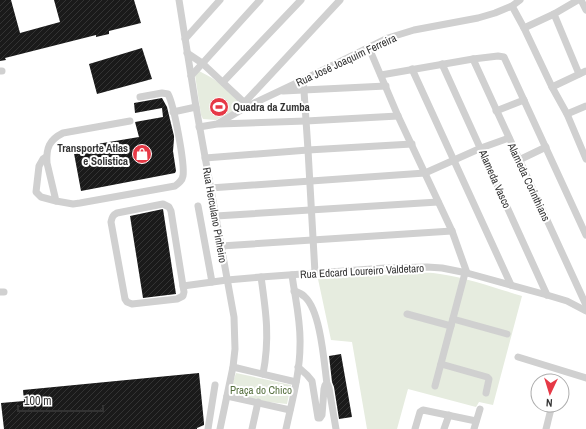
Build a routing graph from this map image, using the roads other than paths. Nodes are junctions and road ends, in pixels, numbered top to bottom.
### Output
1 (179, 0) edge
2 (220, 0) edge
3 (260, 0) edge
4 (301, 0) edge
5 (340, 0) edge
6 (520, 0) edge
7 (580, 0) edge
8 (512, 6) junction
9 (586, 10) edge
10 (554, 14) junction
11 (524, 28) junction
12 (185, 39) junction
13 (368, 48) junction
14 (187, 53) junction
15 (473, 59) junction
16 (202, 63) junction
17 (442, 64) junction
18 (412, 69) junction
19 (583, 72) edge
20 (381, 75) junction
21 (191, 76) junction
22 (303, 80) junction
23 (223, 82) junction
24 (386, 86) junction
25 (552, 87) junction
26 (304, 91) junction
27 (279, 92) junction
28 (140, 97) dead end
29 (524, 100) junction
30 (246, 104) junction
31 (586, 106) edge
32 (196, 107) junction
33 (496, 111) junction
34 (173, 112) junction
35 (567, 114) junction
36 (398, 116) junction
37 (130, 121) dead end
38 (306, 121) junction
39 (216, 124) junction
40 (199, 127) junction
41 (509, 138) junction
42 (412, 144) junction
43 (546, 147) junction
44 (481, 148) junction
45 (308, 150) junction
46 (46, 157) junction
47 (205, 158) junction
48 (586, 159) edge
49 (454, 160) junction
50 (519, 160) junction
51 (425, 173) junction
52 (310, 181) junction
53 (210, 188) junction
54 (56, 201) junction
55 (438, 202) junction
56 (198, 206) dead end
57 (312, 211) junction
58 (216, 216) junction
59 (452, 231) junction
60 (586, 235) edge
61 (314, 240) junction
62 (221, 246) junction
63 (315, 273) junction
64 (466, 273) junction
65 (292, 275) junction
66 (261, 277) junction
67 (227, 280) junction
68 (212, 282) junction
69 (511, 285) junction
70 (184, 286) junction
71 (294, 291) junction
72 (547, 295) junction
73 (586, 305) edge
74 (586, 311) edge
75 (407, 314) dead end
76 (452, 322) junction
77 (507, 334) dead end
78 (518, 357) dead end
79 (441, 364) junction
80 (234, 367) junction
81 (298, 367) junction
82 (263, 374) junction
83 (586, 378) edge
84 (296, 382) junction
85 (327, 384) junction
86 (215, 385) dead end
87 (435, 386) dead end
88 (486, 393) dead end
89 (227, 396) junction
90 (258, 402) junction
91 (480, 409) dead end
92 (290, 410) junction
93 (550, 413) edge
94 (449, 415) junction
95 (476, 421) junction
96 (208, 429) edge
97 (220, 429) edge
98 (252, 429) edge
99 (286, 429) edge
100 (336, 429) edge
101 (415, 429) edge
102 (444, 429) edge
103 (474, 429) edge
104 (546, 429) edge

1 - 12 street, Rua Herculano Pinheiro
2 - 12 street
3 - 16 street
4 - 23 street
5 - 30 street
6 - 8 street, Rua José Joaquim Ferreira
7 - 9 street
7 - 10 street
8 - 11 street
8 - 13 street, Rua José Joaquim Ferreira
10 - 11 street
10 - 19 street
11 - 25 street
12 - 14 street, Rua Herculano Pinheiro
13 - 20 street
13 - 22 street, Rua José Joaquim Ferreira
14 - 16 street
14 - 21 street, Rua Herculano Pinheiro
15 - 17 street
15 - 29 street
15 - 33 street, Alameda Corinthians
16 - 21 street
16 - 23 street
17 - 18 street
17 - 44 street, Alameda Vasco
18 - 20 street
18 - 49 street
19 - 25 street
20 - 24 street
21 - 32 street, Rua Herculano Pinheiro
22 - 26 street
22 - 27 street, Rua José Joaquim Ferreira
23 - 30 street
24 - 26 street
24 - 36 street
25 - 35 street
26 - 27 street
26 - 38 street
27 - 30 street, Rua José Joaquim Ferreira
28 - 34 street
29 - 33 street
29 - 43 street
30 - 39 street, Rua José Joaquim Ferreira
31 - 35 street
32 - 34 street
32 - 40 street, Rua Herculano Pinheiro
33 - 41 street, Alameda Corinthians
34 - 54 street
35 - 48 street
36 - 38 street
36 - 42 street
37 - 46 street
38 - 39 street
38 - 45 street
39 - 40 street, Rua José Joaquim Ferreira
40 - 47 street, Rua Herculano Pinheiro
41 - 44 street
41 - 50 street, Alameda Corinthians
42 - 45 street
42 - 51 street
43 - 50 street
43 - 60 street
44 - 49 street
44 - 72 street, Alameda Vasco
45 - 47 street
45 - 52 street
46 - 54 street
46 - 54 street
47 - 53 street, Rua Herculano Pinheiro
49 - 51 street
49 - 69 street
50 - 73 street, Alameda Corinthians
51 - 52 street
51 - 55 street
52 - 53 street
52 - 57 street
53 - 58 street, Rua Herculano Pinheiro
55 - 57 street
55 - 59 street
56 - 68 street
57 - 58 street
57 - 61 street
58 - 62 street, Rua Herculano Pinheiro
59 - 61 street
59 - 64 street
61 - 62 street
61 - 63 street
62 - 67 street, Rua Herculano Pinheiro
63 - 64 street, Rua Edcard Loureiro Valdetaro
63 - 65 street, Rua Edcard Loureiro Valdetaro
64 - 69 street, Rua Edcard Loureiro Valdetaro
64 - 76 street
65 - 66 street, Rua Edcard Loureiro Valdetaro
65 - 71 street
66 - 67 street, Rua Edcard Loureiro Valdetaro
66 - 82 street
67 - 68 street, Rua Edcard Loureiro Valdetaro
67 - 80 street, Rua Herculano Pinheiro
68 - 70 street, Rua Edcard Loureiro Valdetaro
69 - 72 street, Rua Edcard Loureiro Valdetaro
70 - 70 street
71 - 81 street
71 - 85 street
72 - 74 street, Rua Edcard Loureiro Valdetaro
75 - 76 street
76 - 77 street
76 - 79 street
78 - 83 street
79 - 87 street
79 - 88 street
80 - 82 street
80 - 89 street, Rua Herculano Pinheiro
81 - 84 street
81 - 85 street
82 - 84 street
84 - 92 street
85 - 100 street
86 - 96 street
89 - 90 street
89 - 97 street, Rua Herculano Pinheiro
90 - 92 street
90 - 98 street
91 - 95 street
92 - 99 street
93 - 104 street
94 - 95 street
94 - 101 street
94 - 102 street
95 - 103 street

